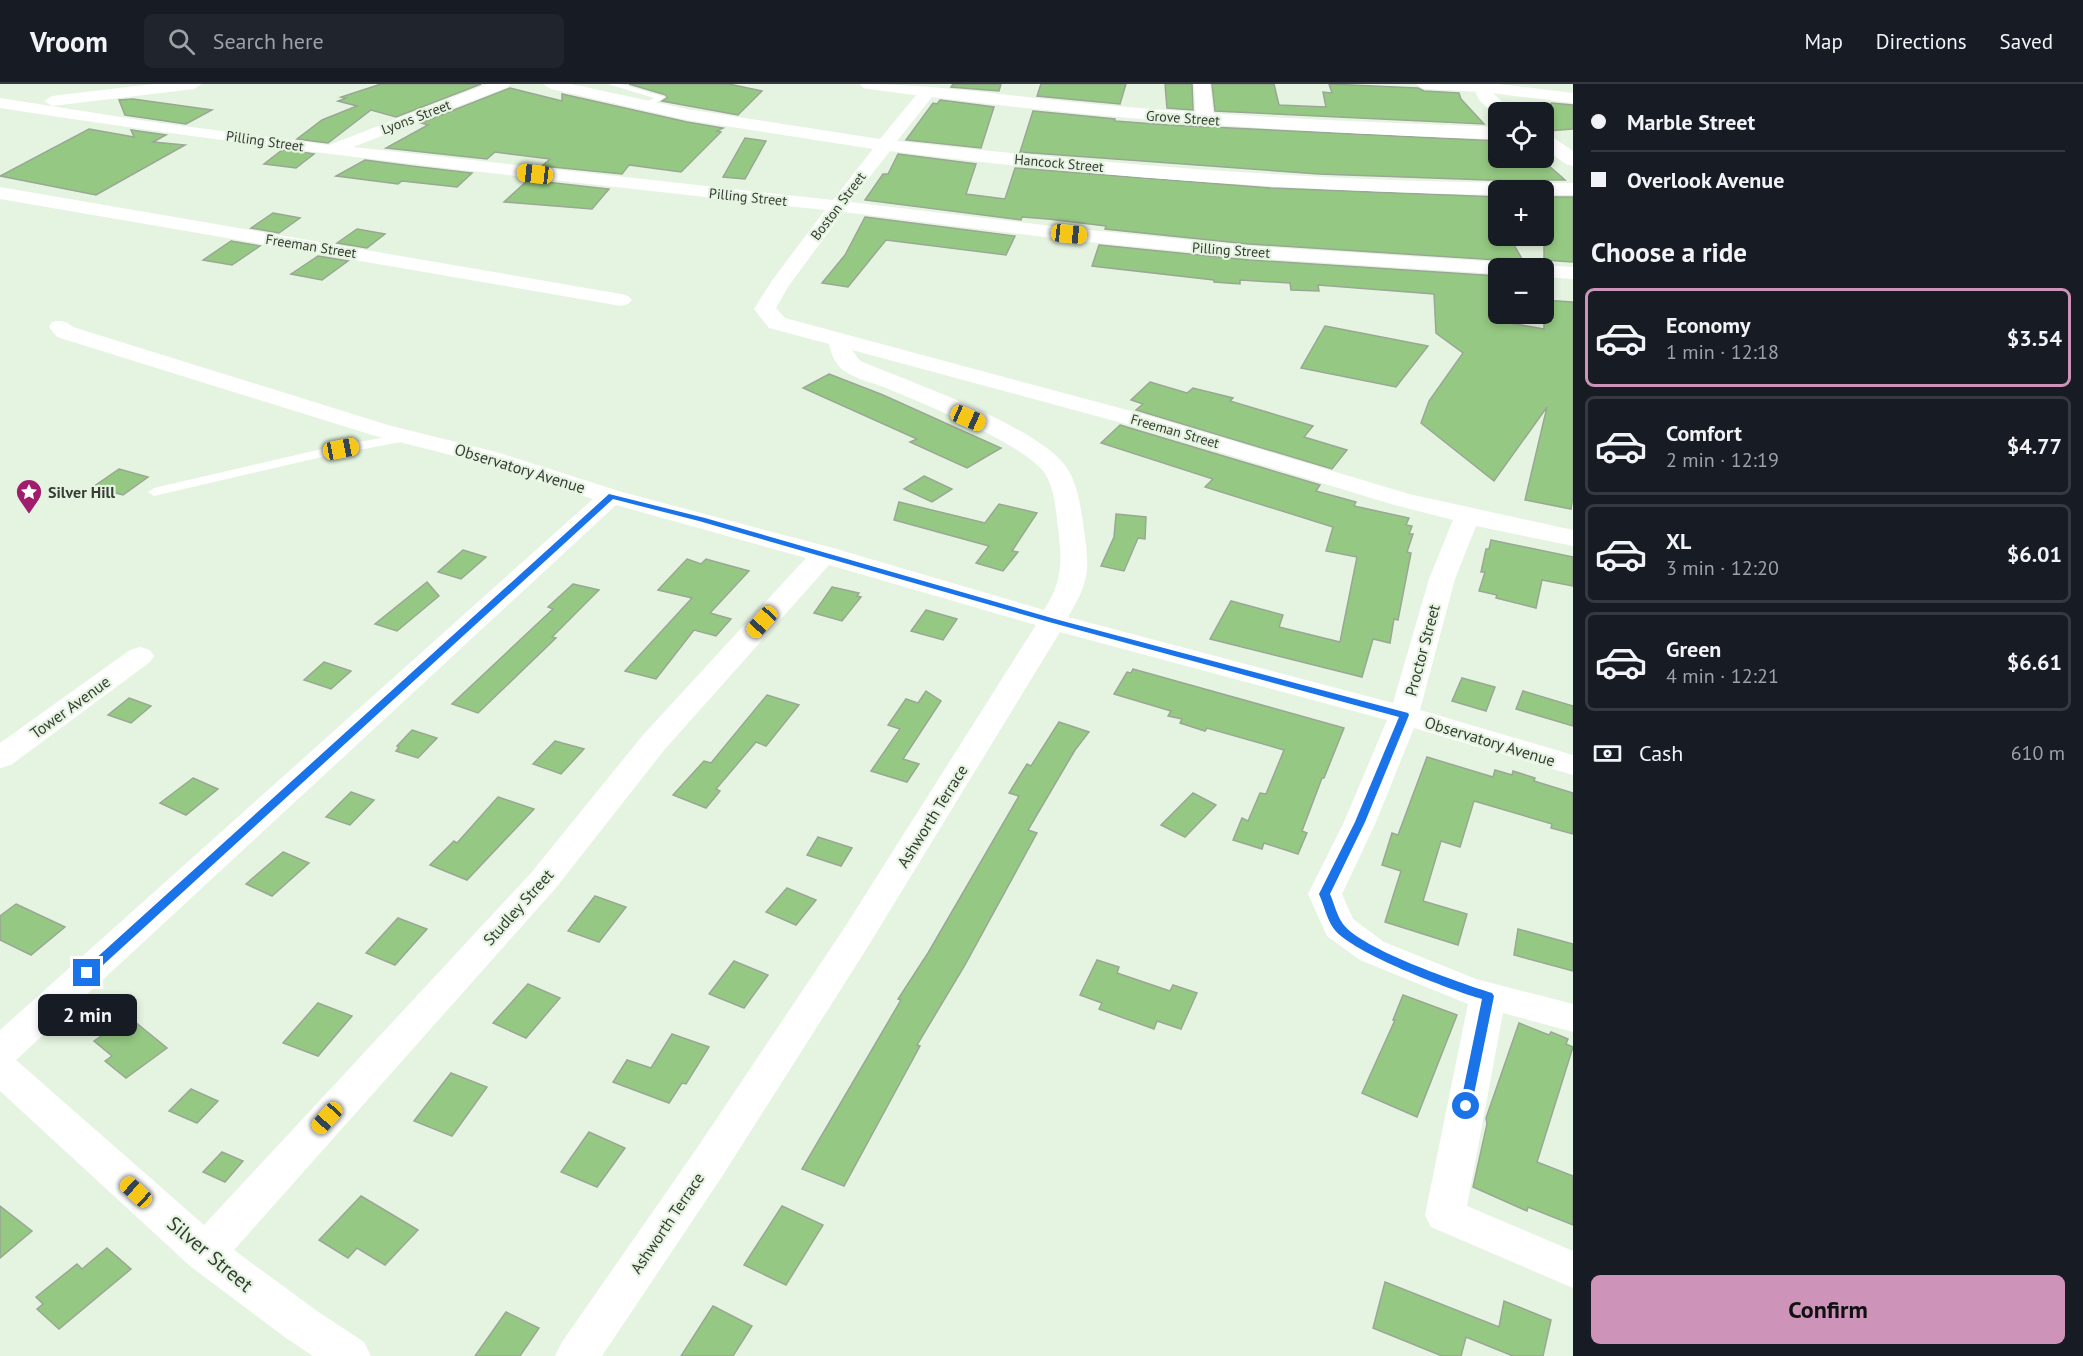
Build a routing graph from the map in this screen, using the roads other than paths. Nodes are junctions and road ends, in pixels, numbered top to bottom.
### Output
1 (194, 84) edge
2 (502, 84) edge
3 (551, 84) edge
4 (612, 84) edge
5 (868, 84) edge
6 (1202, 84) edge
7 (1424, 84) edge
8 (1481, 86) edge
9 (928, 92) junction
10 (1573, 98) edge
11 (1492, 102) edge
12 (8, 104) edge
13 (646, 106) junction
14 (1205, 120) junction
15 (1488, 133) edge
16 (885, 146) junction
17 (1554, 147) edge
18 (330, 150) junction
19 (1573, 160) edge
20 (1573, 189) edge
21 (0, 193) edge
22 (838, 206) junction
23 (1488, 267) edge
24 (1554, 272) edge
25 (1573, 273) edge
26 (621, 300) dead end
27 (777, 323) joint
28 (60, 327) dead end
29 (840, 341) junction
30 (408, 437) junction
31 (154, 492) dead end
32 (611, 496) junction
33 (1467, 516) junction
34 (1573, 538) edge
35 (824, 554) junction
36 (1052, 621) junction
37 (140, 656) dead end
38 (1404, 715) junction
39 (0, 758) edge
40 (1573, 765) edge
41 (1488, 996) junction
42 (1573, 1018) edge
43 (0, 1053) edge
44 (0, 1068) edge
45 (205, 1253) junction
46 (1573, 1270) edge
47 (349, 1356) edge
48 (577, 1356) edge

1 - 12 street
2 - 18 street, Lyons Street
3 - 13 street, Hancock Street
4 - 13 lane
5 - 9 street, Grove Street
6 - 14 street
7 - 8 street
8 - 10 street
8 - 11 street
9 - 14 street, Grove Street
9 - 16 street, Boston Street
12 - 18 street, Pilling Street
13 - 16 street, Hancock Street
14 - 15 street, Grove Street
16 - 20 street, Hancock Street
16 - 22 street, Boston Street
17 - 19 street
18 - 22 street, Pilling Street
21 - 26 street, Freeman Street
22 - 23 street, Pilling Street
22 - 27 street, Boston Street
24 - 25 street
27 - 29 street, Freeman Street
28 - 30 street, Observatory Avenue
29 - 33 street, Freeman Street
29 - 36 street, Ashworth Terrace
30 - 31 lane
30 - 32 street, Observatory Avenue
32 - 35 street, Observatory Avenue
32 - 43 street
33 - 34 street, Freeman Street
33 - 38 street, Proctor Street
35 - 36 street, Observatory Avenue
35 - 45 street, Studley Street
36 - 38 street, Observatory Avenue
36 - 48 street, Ashworth Terrace
37 - 39 street, Tower Avenue
38 - 40 street, Observatory Avenue
38 - 41 street, Proctor Street
41 - 42 street, Proctor Street
41 - 46 street
44 - 45 street, Silver Street
45 - 47 street, Silver Street

